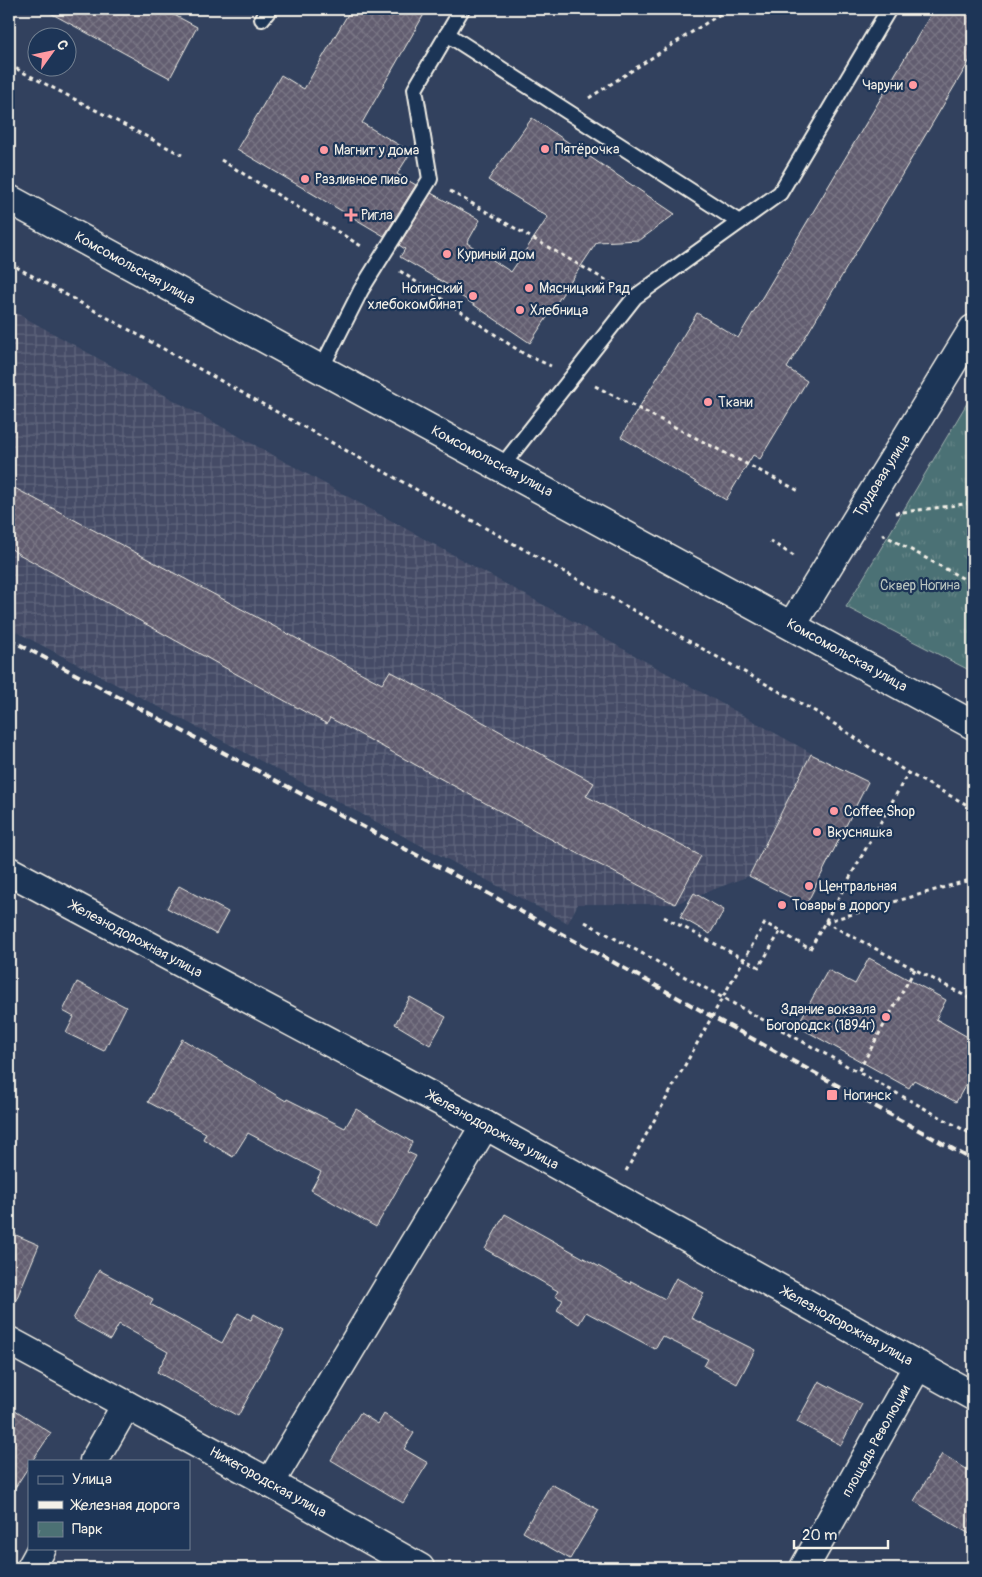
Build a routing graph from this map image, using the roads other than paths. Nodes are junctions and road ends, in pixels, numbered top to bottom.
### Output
1 (462, 9) edge
2 (889, 9) edge
3 (447, 34) junction
4 (9, 199) edge
5 (738, 222) junction
6 (972, 333) edge
7 (321, 369) junction
8 (502, 466) junction
9 (792, 625) junction
10 (973, 725) edge
11 (9, 871) edge
12 (485, 1125) junction
13 (9, 1341) edge
14 (918, 1365) junction
15 (973, 1396) edge
16 (126, 1405) junction
17 (95, 1460) edge
18 (270, 1483) junction
19 (41, 1550) edge
20 (31, 1568) edge
21 (420, 1568) edge
22 (804, 1568) edge

1 - 3 lane
2 - 5 lane
3 - 5 lane
3 - 7 lane
4 - 7 street, Комсомольская улица
5 - 8 lane
6 - 9 street, Трудовая улица
7 - 8 street, Комсомольская улица
8 - 9 street, Комсомольская улица
9 - 10 street, Комсомольская улица
11 - 12 street, Железнодорожная улица
12 - 14 street, Железнодорожная улица
12 - 18 street
13 - 16 street, Нижегородская улица
14 - 15 street, Железнодорожная улица
14 - 22 street, площадь Революции
16 - 17 street
16 - 18 street, Нижегородская улица
18 - 21 street, Нижегородская улица
19 - 20 street

